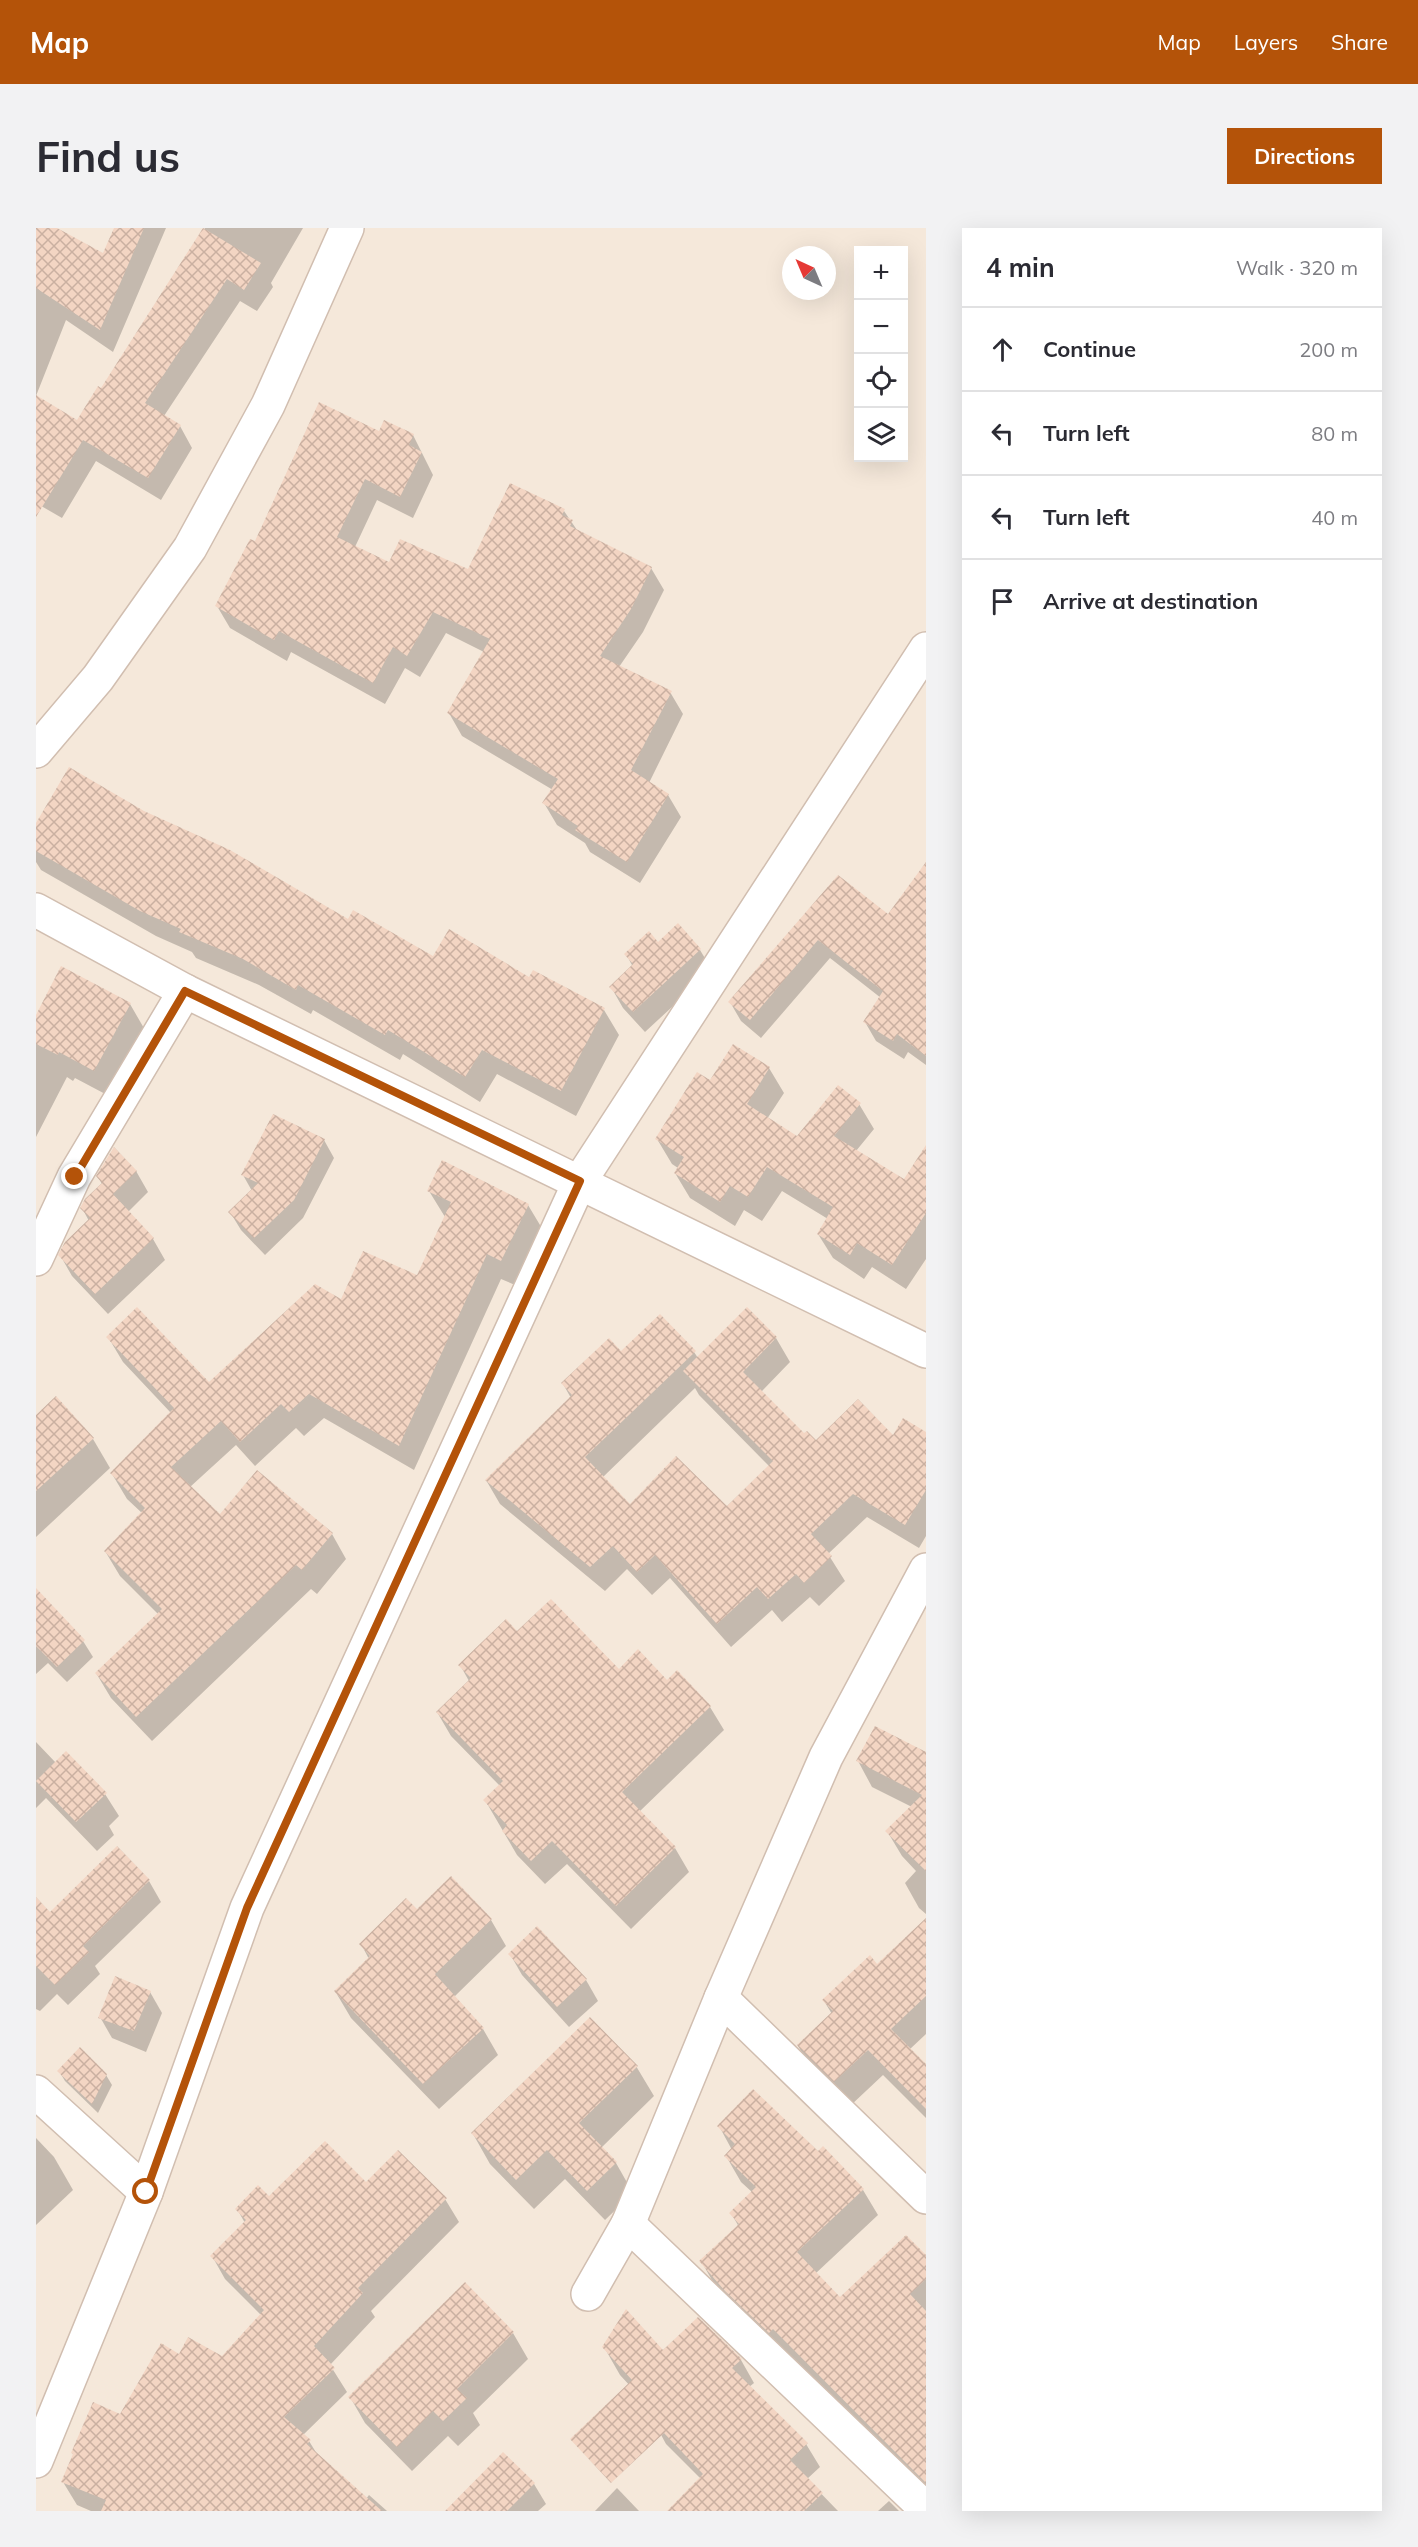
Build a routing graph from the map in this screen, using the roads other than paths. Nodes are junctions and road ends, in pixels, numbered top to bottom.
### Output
1 (347, 228) edge
2 (926, 649) edge
3 (36, 752) edge
4 (36, 910) edge
5 (185, 991) junction
6 (580, 1181) junction
7 (36, 1259) edge
8 (926, 1351) edge
9 (926, 1570) edge
10 (722, 1998) junction
11 (36, 2092) edge
12 (146, 2192) junction
13 (926, 2197) edge
14 (628, 2223) junction
15 (588, 2294) dead end
16 (36, 2461) edge
17 (926, 2509) edge

1 - 3 street
2 - 6 street
4 - 5 street
5 - 6 street
5 - 7 street
6 - 8 street
6 - 12 street
9 - 10 street
10 - 13 street
10 - 14 street
11 - 12 street
12 - 16 street
14 - 15 street
14 - 17 street

